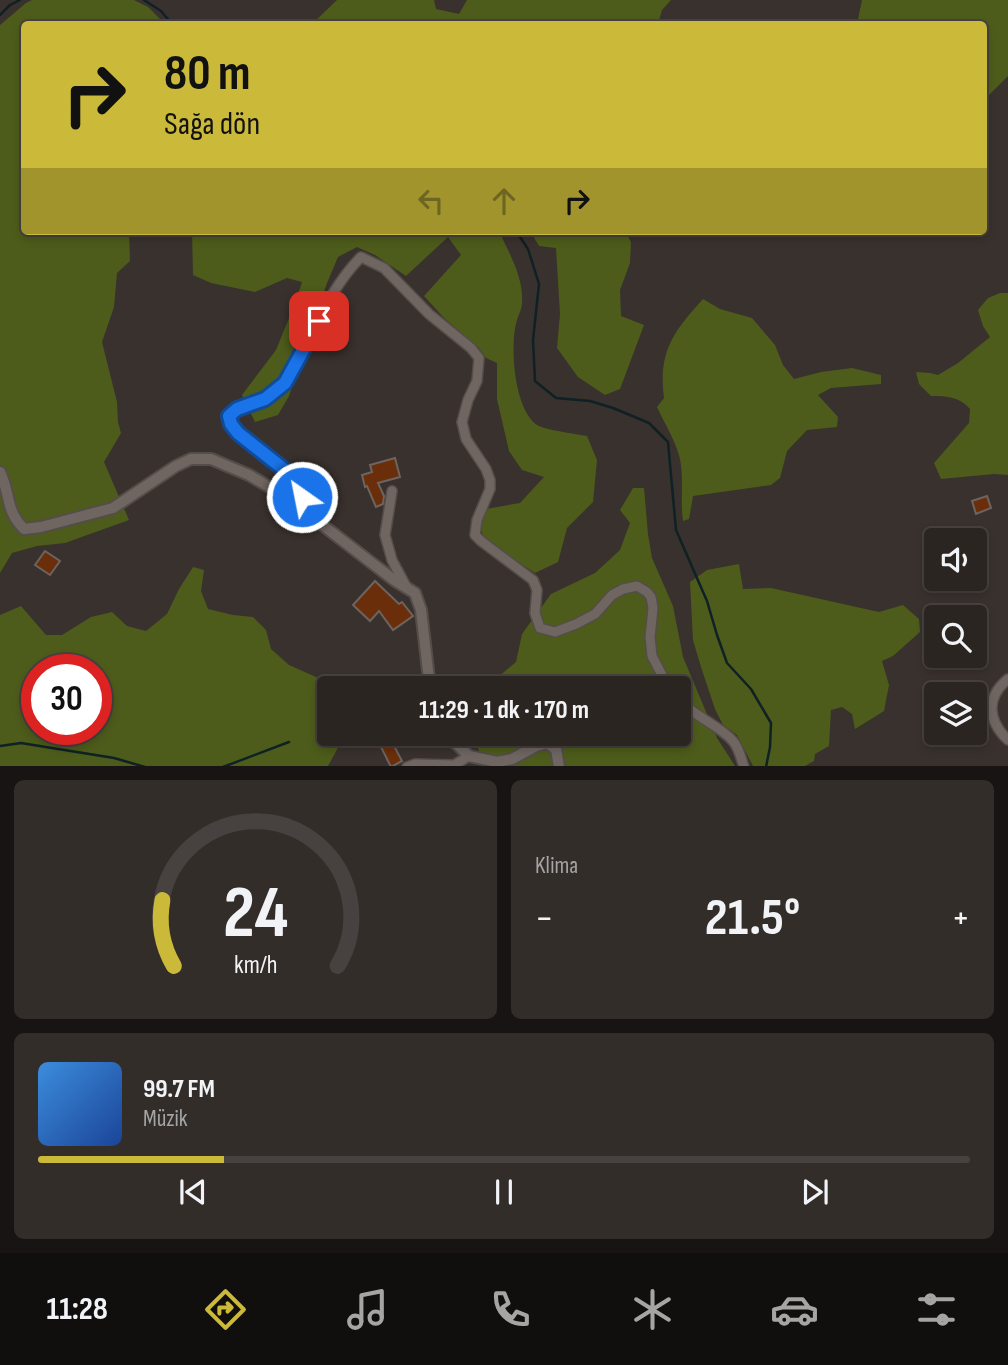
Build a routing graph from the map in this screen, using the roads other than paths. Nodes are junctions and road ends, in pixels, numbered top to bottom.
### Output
1 (0, 472) edge
2 (392, 491) dead end
3 (299, 507) junction
4 (408, 590) junction
5 (429, 676) edge
6 (662, 676) edge
7 (1008, 679) edge
8 (691, 711) edge
9 (1008, 740) edge
10 (459, 746) edge
11 (469, 756) junction
12 (407, 766) edge
13 (455, 766) edge
14 (559, 766) edge
15 (744, 766) edge

1 - 3 street
2 - 4 street
3 - 4 street
3 - 6 street
4 - 5 street
7 - 9 street
8 - 15 street
10 - 11 street
11 - 13 street
11 - 14 street
12 - 13 street

